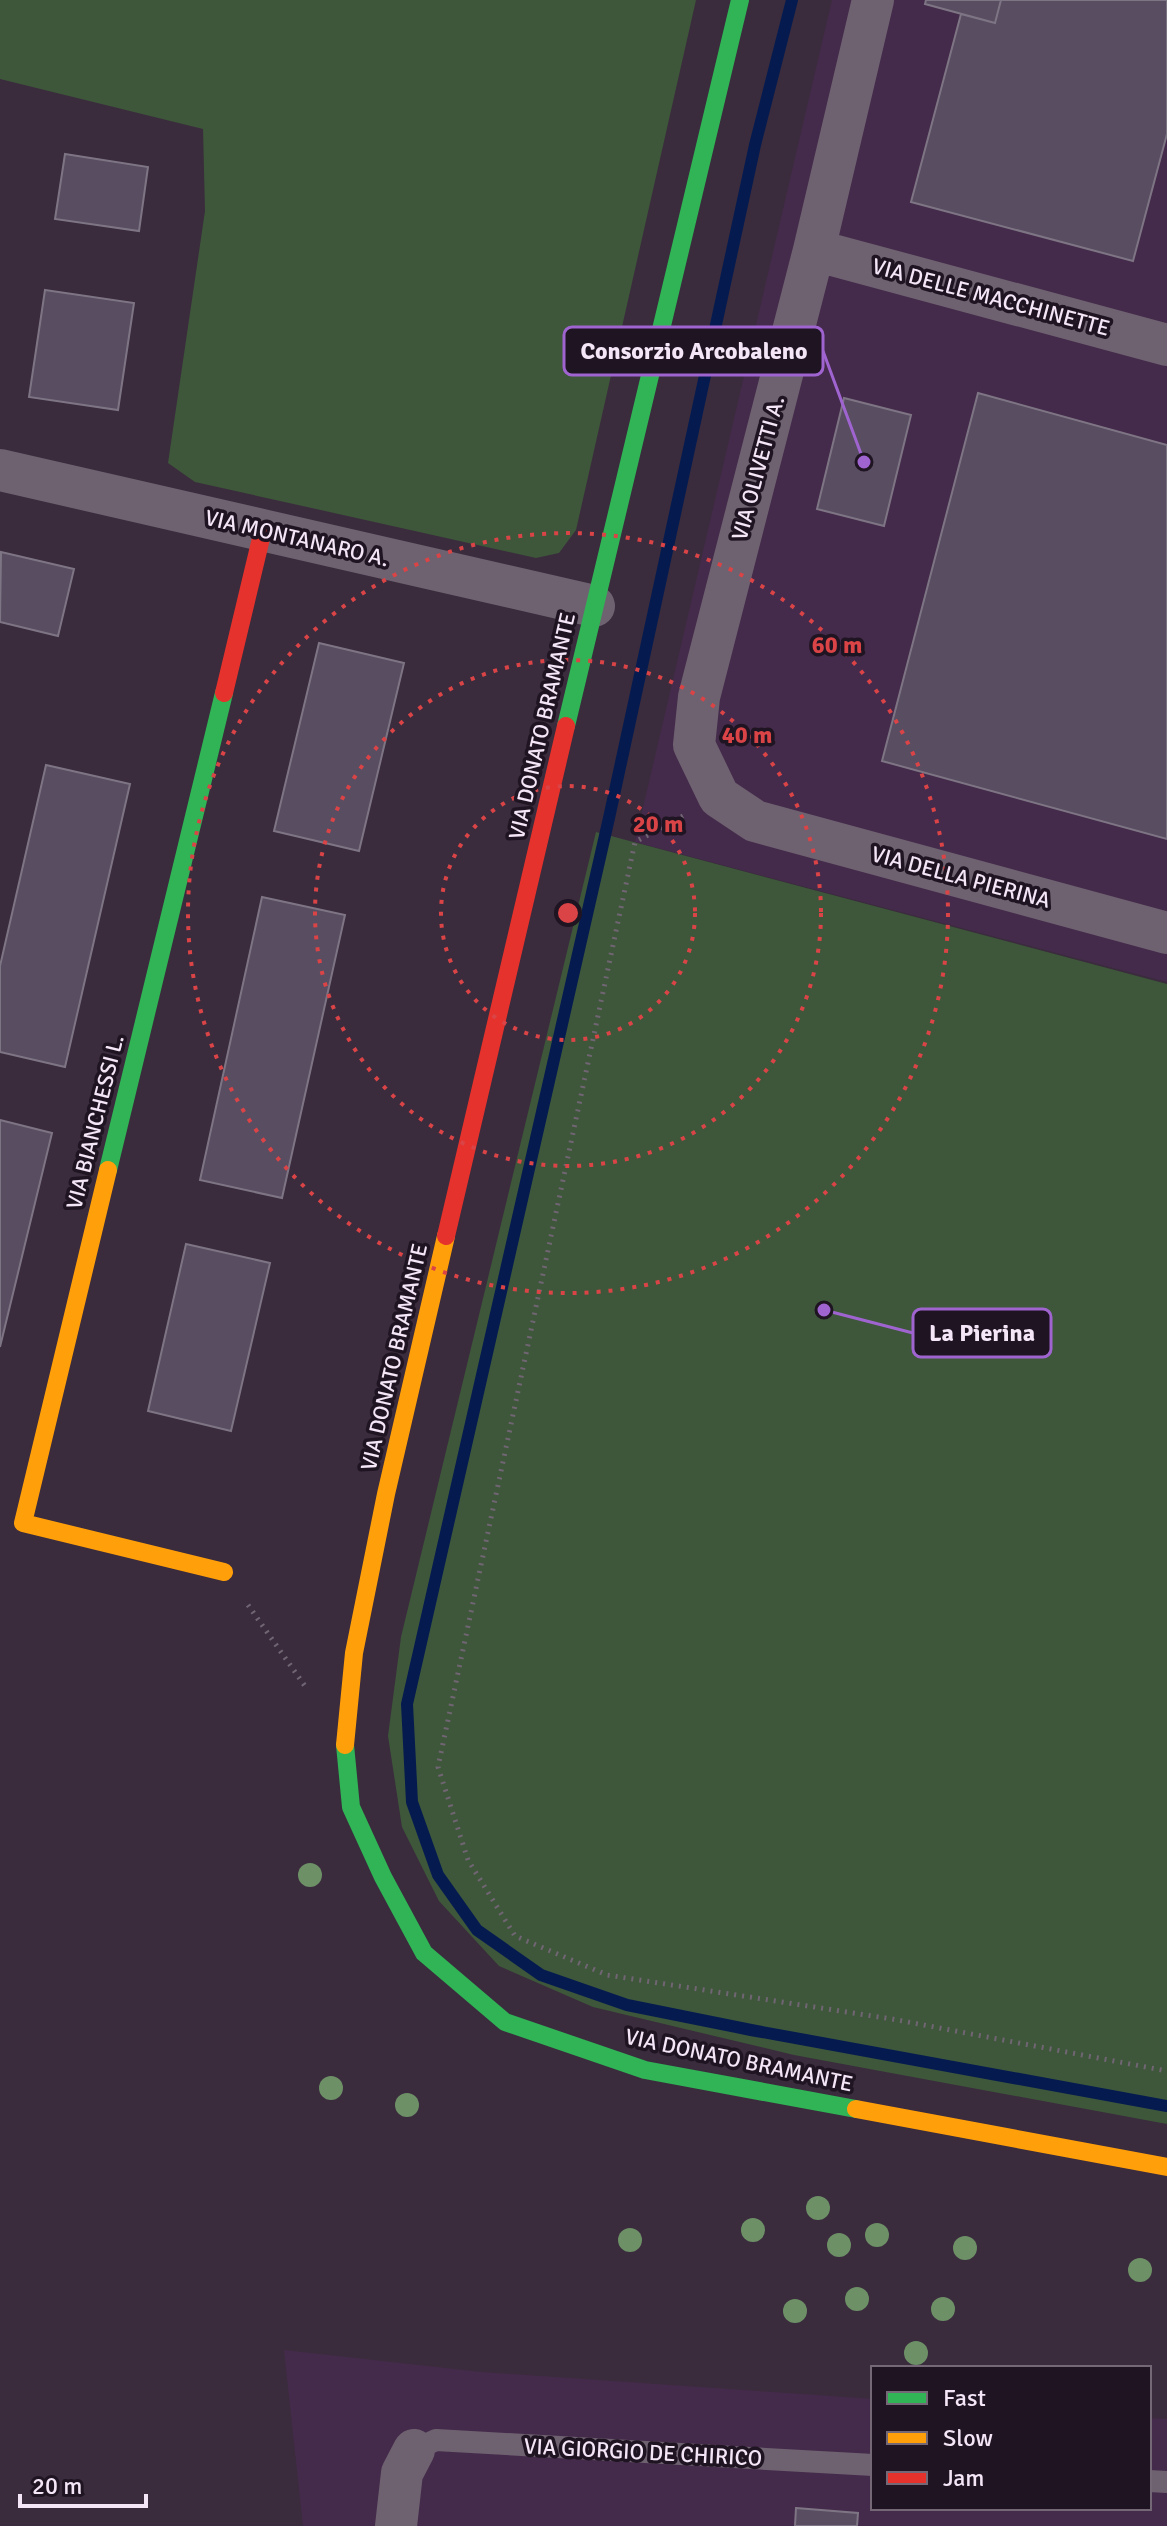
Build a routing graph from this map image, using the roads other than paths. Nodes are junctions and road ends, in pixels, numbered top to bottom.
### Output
1 (740, 0) edge
2 (873, 0) edge
3 (814, 250) junction
4 (1167, 345) edge
5 (0, 470) edge
6 (263, 530) junction
7 (594, 606) junction
8 (755, 821) joint
9 (1167, 933) edge
10 (224, 1572) road end
11 (1167, 2167) edge
12 (414, 2450) joint
13 (871, 2465) edge
14 (396, 2526) edge

1 - 7 street, VIA DONATO BRAMANTE
2 - 3 street, VIA OLIVETTI A.
3 - 4 street, VIA DELLE MACCHINETTE
3 - 8 street, VIA OLIVETTI A.
5 - 6 street, VIA MONTANARO A.
6 - 7 street, VIA MONTANARO A.
6 - 10 street, VIA BIANCHESSI L.
7 - 11 street, VIA DONATO BRAMANTE
8 - 9 street, VIA DELLA PIERINA
12 - 13 lane, VIA GIORGIO DE CHIRICO
12 - 14 street

